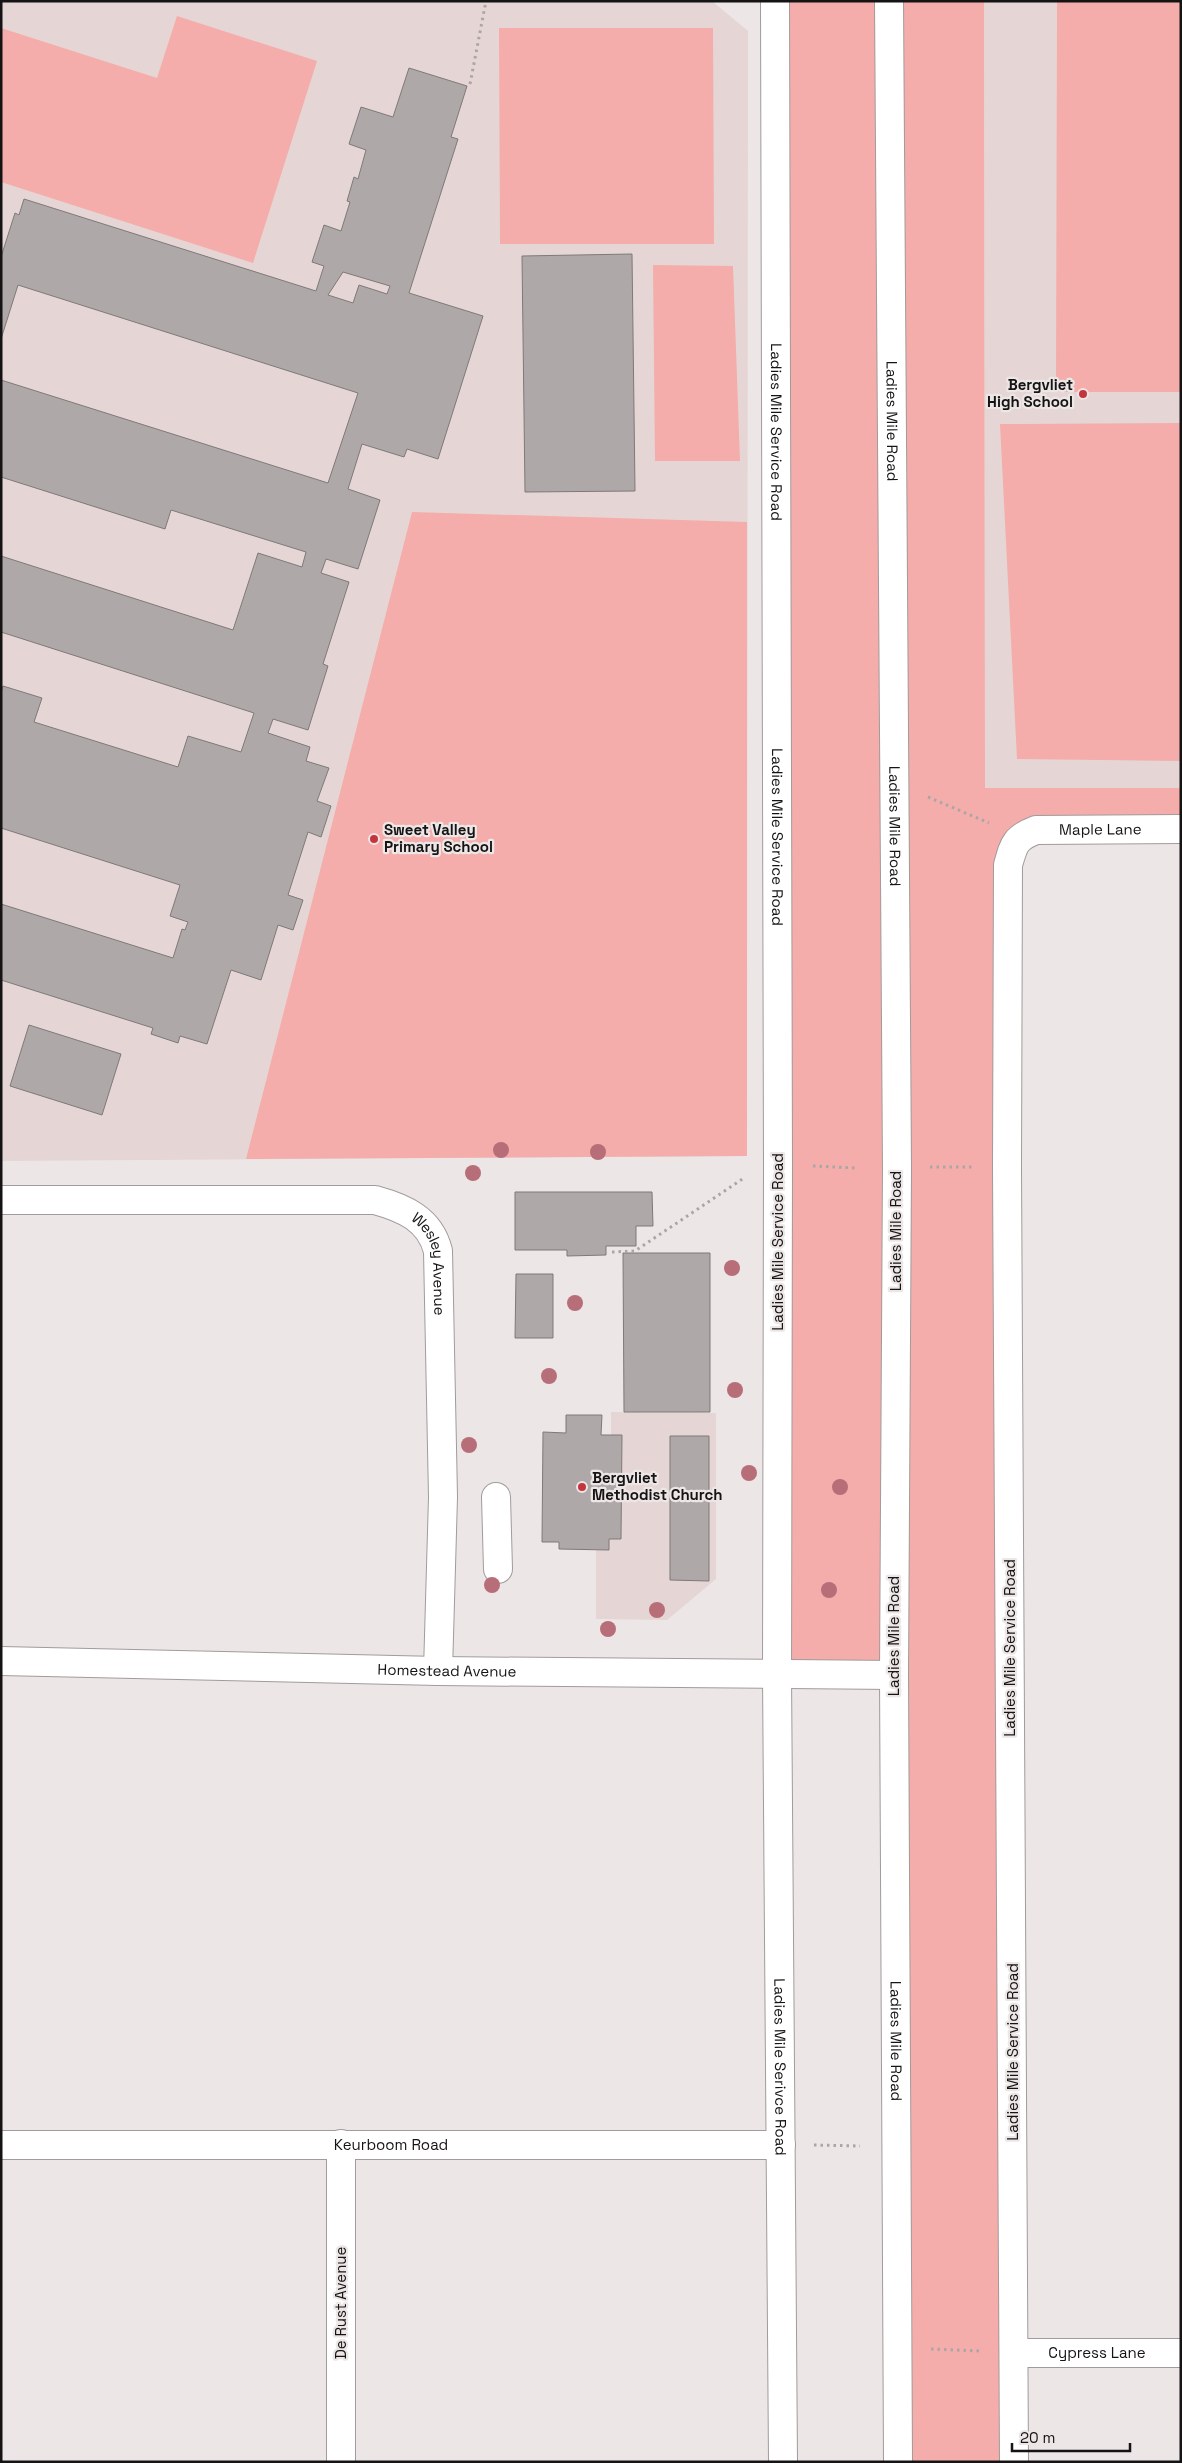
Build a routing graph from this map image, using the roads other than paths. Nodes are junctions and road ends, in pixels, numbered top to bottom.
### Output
1 (775, 1) edge
2 (889, 1) edge
3 (1181, 829) edge
4 (1020, 836) joint
5 (1, 1200) edge
6 (496, 1497) dead end
7 (498, 1569) dead end
8 (1, 1661) edge
9 (438, 1671) junction
10 (777, 1674) junction
11 (894, 1675) junction
12 (1, 2144) edge
13 (341, 2144) junction
14 (781, 2145) junction
15 (1015, 2353) junction
16 (1181, 2354) edge
17 (341, 2462) edge
18 (783, 2462) edge
19 (898, 2462) edge
20 (1014, 2462) edge

1 - 10 street, Ladies Mile Service Road
2 - 11 street, Ladies Mile Road
3 - 4 street, Maple Lane
4 - 15 street, Ladies Mile Service Road
5 - 9 street, Wesley Avenue
6 - 7 street
8 - 9 street, Homestead Avenue
9 - 10 street, Homestead Avenue
10 - 11 street, Homestead Avenue
10 - 14 street, Ladies Mile Serivce Road
11 - 19 street, Ladies Mile Road
12 - 13 street, Keurboom Road
13 - 14 street, Keurboom Road
13 - 17 street, De Rust Avenue
14 - 18 street, Ladies Mile Serivce Road
15 - 16 street, Cypress Lane
15 - 20 street, Ladies Mile Service Road

